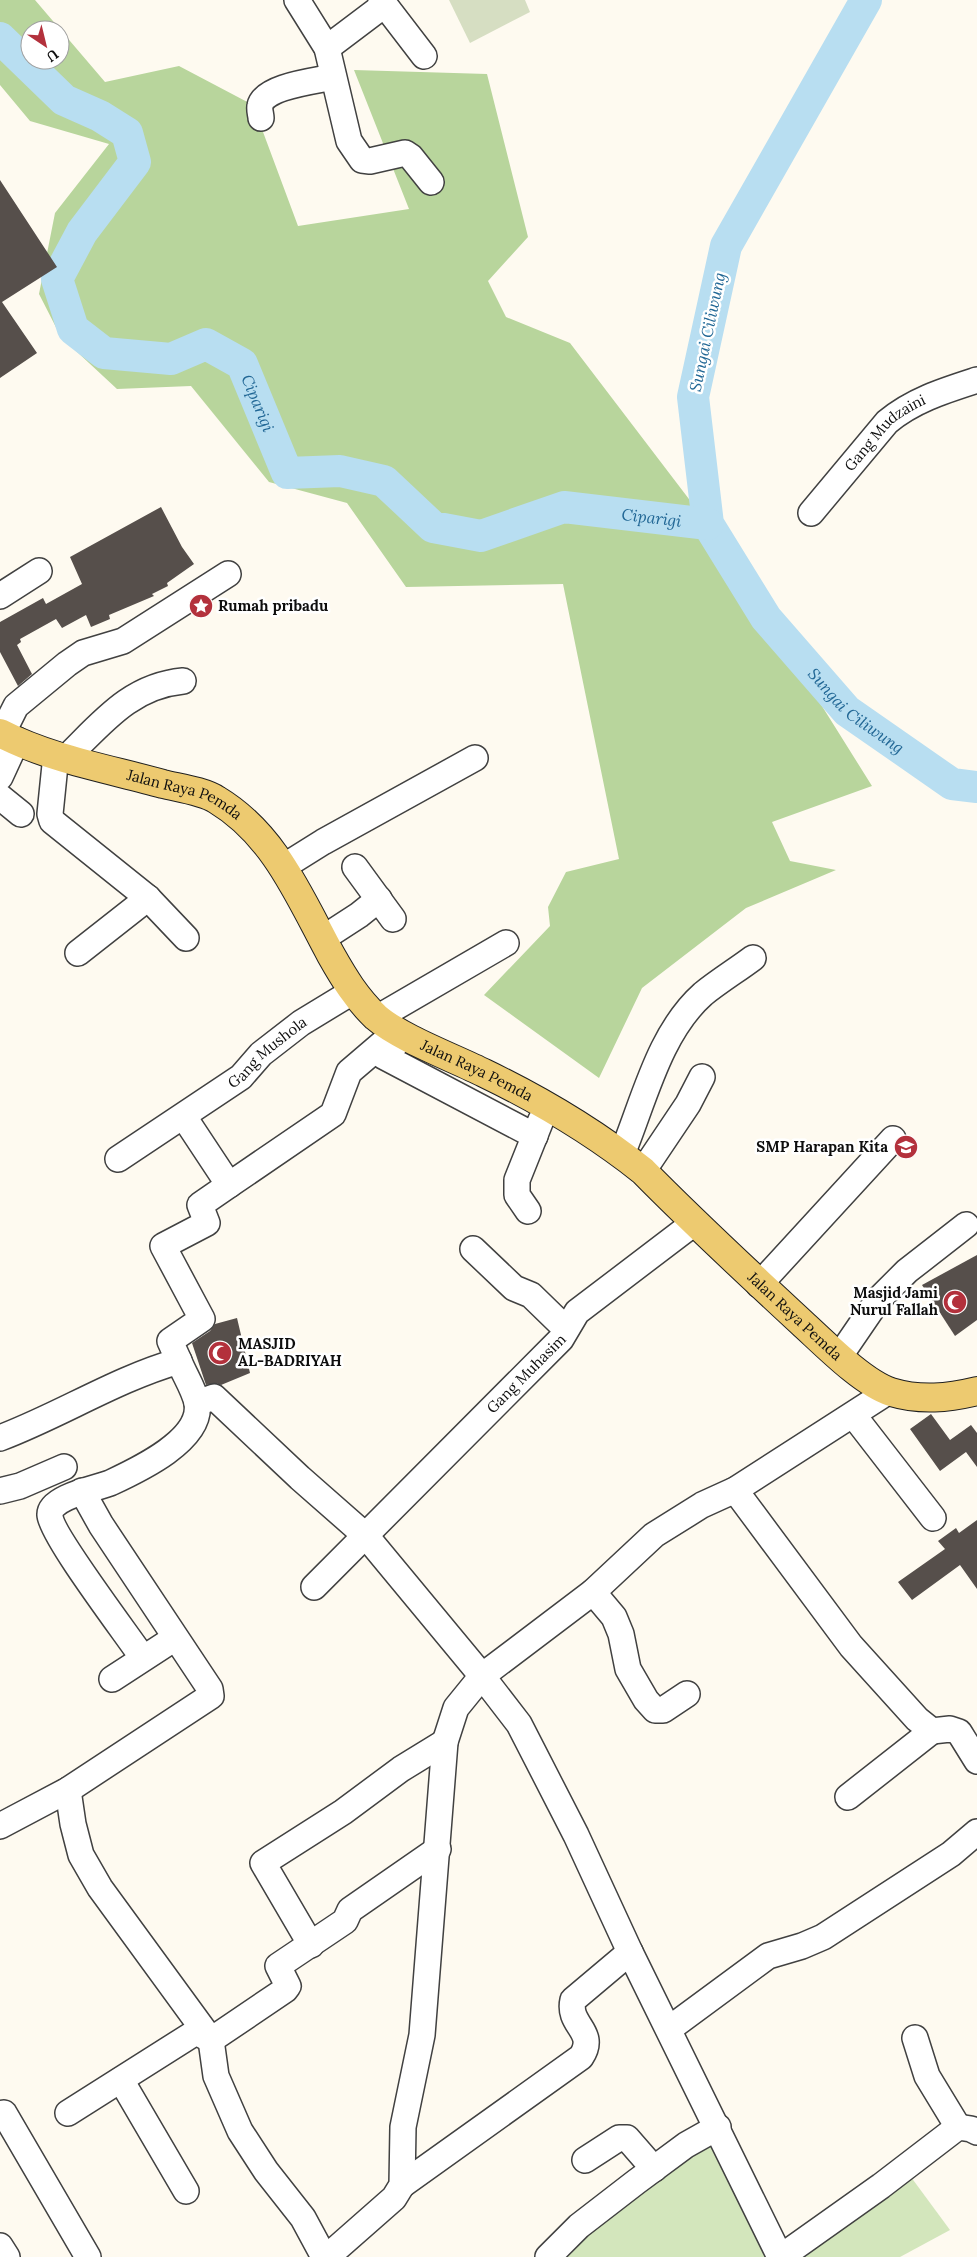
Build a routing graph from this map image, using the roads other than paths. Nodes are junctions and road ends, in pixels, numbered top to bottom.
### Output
1 (297, 0) edge
2 (382, 2) edge
3 (327, 48) junction
4 (424, 56) dead end
5 (333, 77) junction
6 (261, 118) dead end
7 (431, 182) dead end
8 (977, 380) edge
9 (812, 512) dead end
10 (39, 571) dead end
11 (228, 574) dead end
12 (0, 596) edge
13 (183, 681) dead end
14 (6, 736) edge
15 (61, 756) junction
16 (475, 758) dead end
17 (0, 778) edge
18 (0, 798) edge
19 (21, 814) dead end
20 (283, 867) junction
21 (356, 867) dead end
22 (148, 898) junction
23 (379, 899) junction
24 (393, 919) dead end
25 (186, 938) dead end
26 (322, 939) junction
27 (506, 943) dead end
28 (78, 953) dead end
29 (754, 958) dead end
30 (352, 992) junction
31 (393, 1028) junction
32 (702, 1077) dead end
33 (547, 1106) junction
34 (184, 1117) junction
35 (535, 1136) junction
36 (893, 1139) dead end
37 (622, 1154) junction
38 (118, 1159) dead end
39 (643, 1171) junction
40 (229, 1185) junction
41 (528, 1211) dead end
42 (694, 1223) junction
43 (966, 1225) dead end
44 (473, 1250) dead end
45 (758, 1285) junction
46 (566, 1328) junction
47 (839, 1356) junction
48 (178, 1361) junction
49 (889, 1391) junction
50 (977, 1391) edge
51 (197, 1403) junction
52 (854, 1416) junction
53 (0, 1438) edge
54 (64, 1466) dead end
55 (735, 1490) junction
56 (0, 1491) edge
57 (82, 1491) junction
58 (933, 1518) dead end
59 (366, 1536) junction
60 (314, 1586) dead end
61 (593, 1592) junction
62 (175, 1638) junction
63 (140, 1654) dead end
64 (482, 1676) junction
65 (112, 1679) dead end
66 (687, 1694) dead end
67 (932, 1731) junction
68 (445, 1742) junction
69 (977, 1760) edge
70 (68, 1790) junction
71 (848, 1797) dead end
72 (0, 1826) edge
73 (977, 1832) edge
74 (438, 1849) junction
75 (311, 1944) junction
76 (630, 1952) junction
77 (669, 2029) junction
78 (915, 2038) dead end
79 (211, 2040) junction
80 (121, 2080) junction
81 (68, 2113) dead end
82 (0, 2116) edge
83 (718, 2127) junction
84 (968, 2130) edge
85 (585, 2160) dead end
86 (654, 2169) junction
87 (402, 2185) junction
88 (186, 2191) dead end
89 (0, 2246) edge
90 (6, 2257) edge
91 (88, 2257) edge
92 (325, 2257) edge
93 (548, 2257) edge
94 (780, 2257) edge

1 - 3 street
2 - 3 street
2 - 4 street
3 - 5 street
5 - 6 street
5 - 7 street
8 - 9 street, Gang Mudzaini
10 - 12 street
11 - 14 street
13 - 15 street
14 - 15 main road, Jalan Raya Pemda
14 - 17 street
15 - 20 main road, Jalan Raya Pemda
15 - 22 street
16 - 20 street
18 - 19 street
20 - 26 main road, Jalan Raya Pemda
21 - 23 street
22 - 25 street
22 - 28 street
23 - 24 street
23 - 26 street
26 - 30 main road, Jalan Raya Pemda
27 - 31 street
29 - 37 street
30 - 31 main road, Jalan Raya Pemda
30 - 34 street, Gang Mushola
31 - 33 main road, Jalan Raya Pemda
31 - 35 street
31 - 40 street
32 - 39 street
33 - 35 street
33 - 37 main road, Jalan Raya Pemda
34 - 38 street, Gang Mushola
34 - 40 street
35 - 41 street
36 - 45 street
37 - 39 main road, Jalan Raya Pemda
39 - 42 main road, Jalan Raya Pemda
40 - 48 street
42 - 45 main road, Jalan Raya Pemda
42 - 46 street, Gang Muhasim
43 - 47 street
44 - 46 street
45 - 47 main road, Jalan Raya Pemda
46 - 59 street, Gang Muhasim
47 - 49 main road, Jalan Raya Pemda
48 - 51 street
48 - 53 street
49 - 50 main road, Jalan Raya Pemda
49 - 52 street
51 - 57 street
51 - 59 street
52 - 55 street
52 - 58 street
54 - 56 street
55 - 61 street
55 - 67 street
57 - 62 street
57 - 63 street
59 - 60 street, Gang Muhasim
59 - 64 street
61 - 64 street
61 - 66 street
62 - 65 street
62 - 70 street
64 - 68 street
64 - 76 street
67 - 69 street
67 - 71 street
68 - 74 street
68 - 75 street
70 - 72 street
70 - 79 street
73 - 77 street
74 - 75 street
74 - 87 street
75 - 79 street
76 - 77 street
76 - 87 street
77 - 83 street
78 - 84 street
79 - 80 street
79 - 92 street
80 - 81 street
80 - 88 street
82 - 91 street
83 - 86 street
83 - 94 street
84 - 94 street
85 - 86 street
86 - 93 street
87 - 92 street
89 - 90 street

